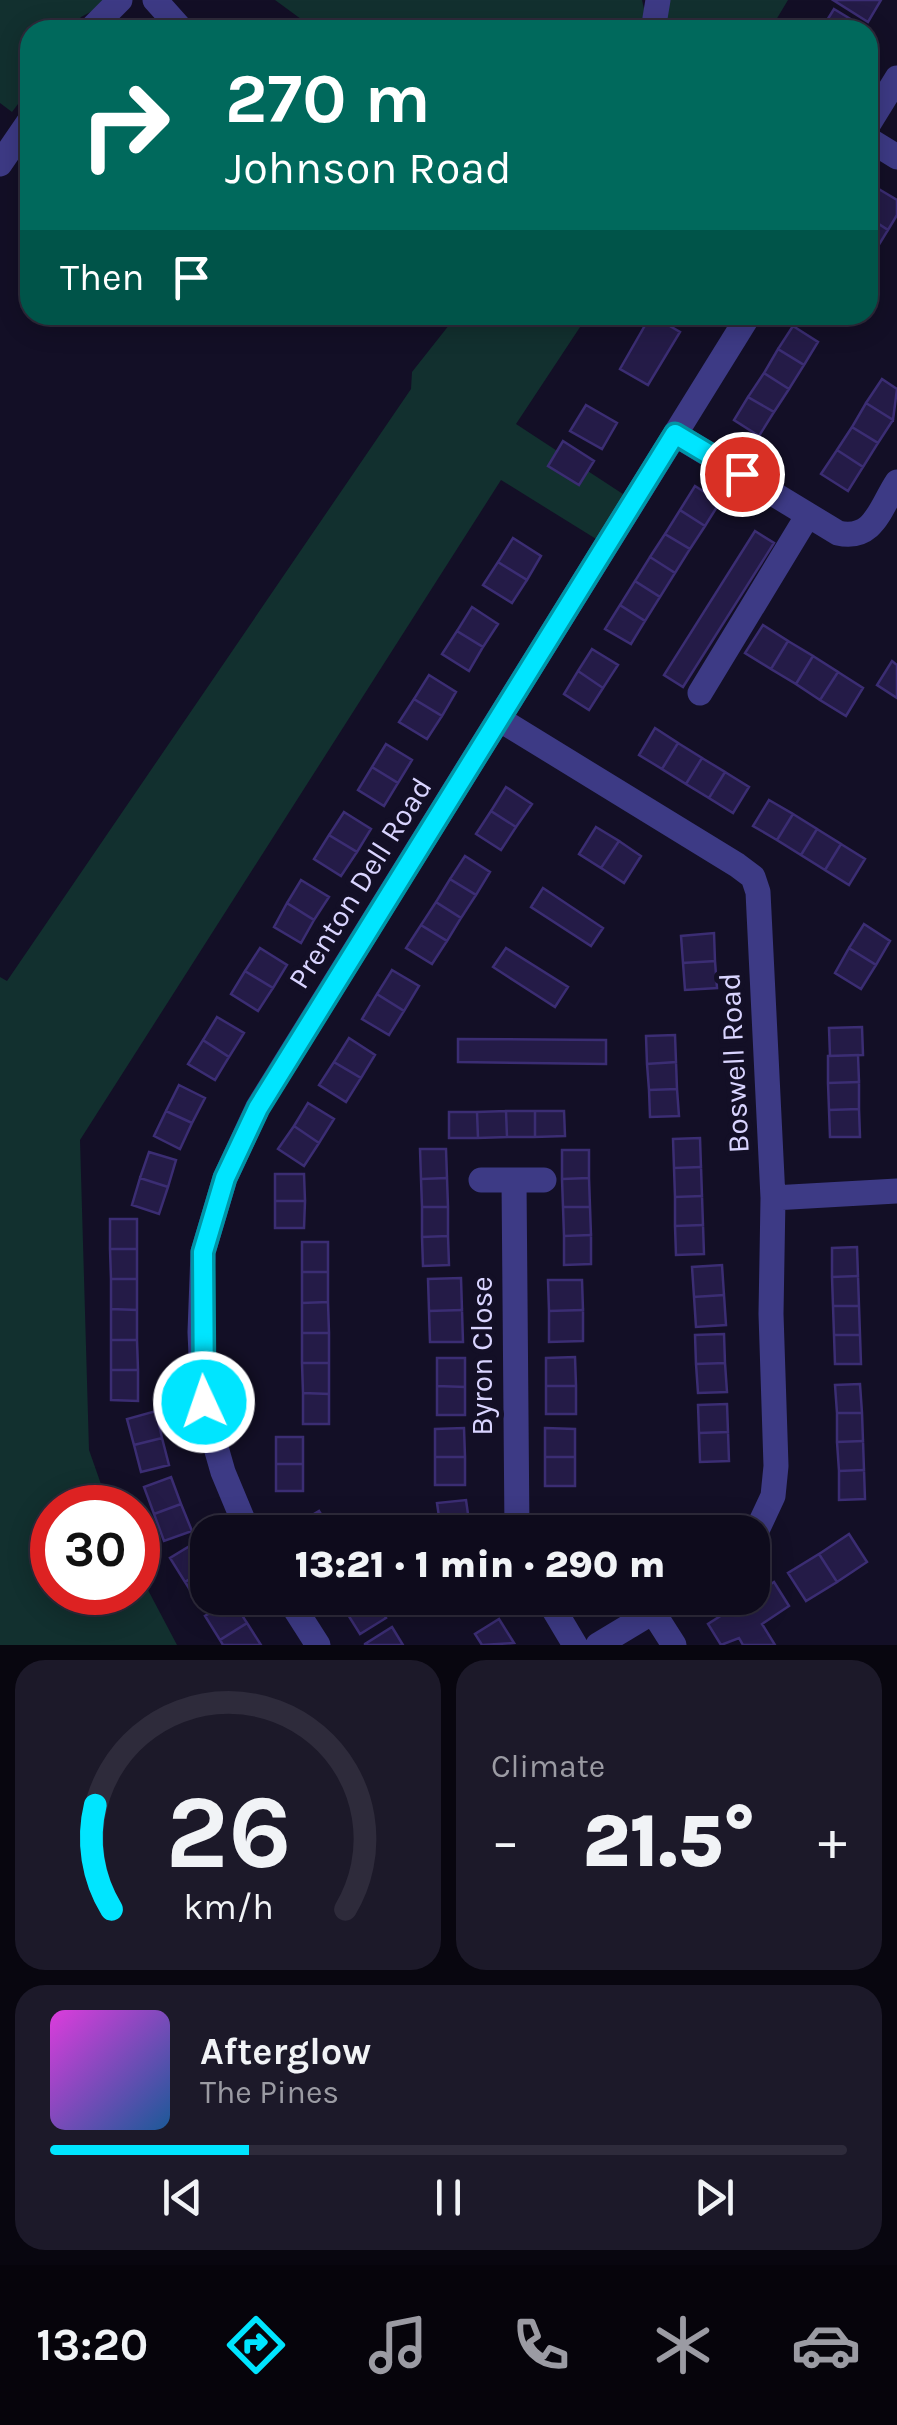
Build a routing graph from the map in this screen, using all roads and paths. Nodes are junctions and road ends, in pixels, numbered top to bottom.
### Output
1 (120, 0) edge
2 (155, 0) edge
3 (100, 20) edge
4 (173, 20) edge
5 (897, 78) edge
6 (878, 109) edge
7 (20, 135) edge
8 (0, 164) edge
9 (743, 325) edge
10 (675, 434) junction
11 (897, 482) edge
12 (808, 515) junction
13 (700, 693) dead end
14 (499, 719) junction
15 (481, 1180) dead end
16 (514, 1180) junction
17 (544, 1180) dead end
18 (897, 1191) edge
19 (773, 1198) junction
20 (241, 1515) edge
21 (517, 1515) edge
22 (764, 1515) edge
23 (299, 1615) edge
24 (557, 1615) edge
25 (648, 1615) edge
26 (655, 1615) edge
27 (318, 1645) edge
28 (575, 1645) edge
29 (598, 1645) edge
30 (674, 1645) edge

1 - 3 street
2 - 4 street
5 - 6 street
7 - 8 street
9 - 10 street, Prenton Dell Road
10 - 12 street
10 - 14 street, Prenton Dell Road
11 - 12 street
12 - 13 street
14 - 19 street, Boswell Road
14 - 20 street, Prenton Dell Road
15 - 16 street
16 - 17 street
16 - 21 street, Byron Close
18 - 19 street
19 - 22 street, Boswell Road
23 - 27 street
24 - 28 street
25 - 29 street
26 - 30 street

